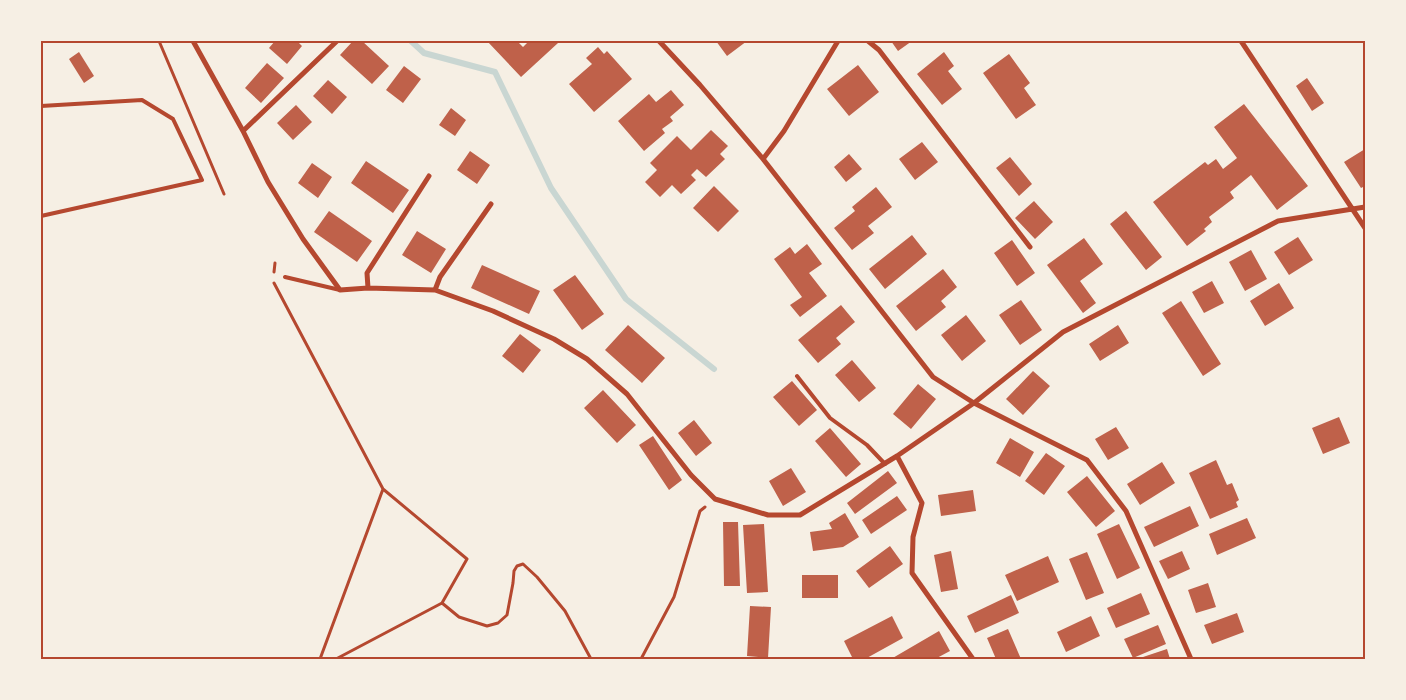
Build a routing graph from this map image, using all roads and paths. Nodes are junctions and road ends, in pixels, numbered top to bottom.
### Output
1 (159, 41) edge
2 (192, 41) edge
3 (337, 41) edge
4 (659, 41) edge
5 (838, 41) edge
6 (868, 41) edge
7 (1241, 41) edge
8 (41, 106) edge
9 (242, 131) junction
10 (763, 159) junction
11 (429, 176) dead end
12 (224, 194) dead end
13 (491, 204) dead end
14 (1365, 207) edge
15 (1352, 208) junction
16 (41, 216) edge
17 (1365, 228) edge
18 (1030, 247) dead end
19 (274, 263) dead end
20 (285, 277) dead end
21 (368, 288) junction
22 (340, 290) junction
23 (435, 290) junction
24 (797, 376) dead end
25 (974, 403) junction
26 (897, 456) junction
27 (885, 464) junction
28 (383, 488) junction
29 (715, 499) junction
30 (442, 603) junction
31 (320, 659) edge
32 (336, 659) edge
33 (591, 659) edge
34 (641, 659) edge
35 (973, 659) edge
36 (1191, 659) edge

1 - 12 path
2 - 9 street
3 - 9 street
4 - 10 street
5 - 10 street
6 - 18 street
7 - 15 street
8 - 16 lane
9 - 22 street
10 - 25 street
11 - 21 street
13 - 23 street
14 - 15 street
15 - 17 street
15 - 25 street
19 - 28 path
20 - 22 lane
21 - 22 street
21 - 23 street
23 - 29 street
24 - 27 lane
25 - 26 street
25 - 36 street
26 - 27 street
26 - 35 street
27 - 29 street
28 - 30 path
28 - 31 path
29 - 34 path
30 - 32 path
30 - 33 path

